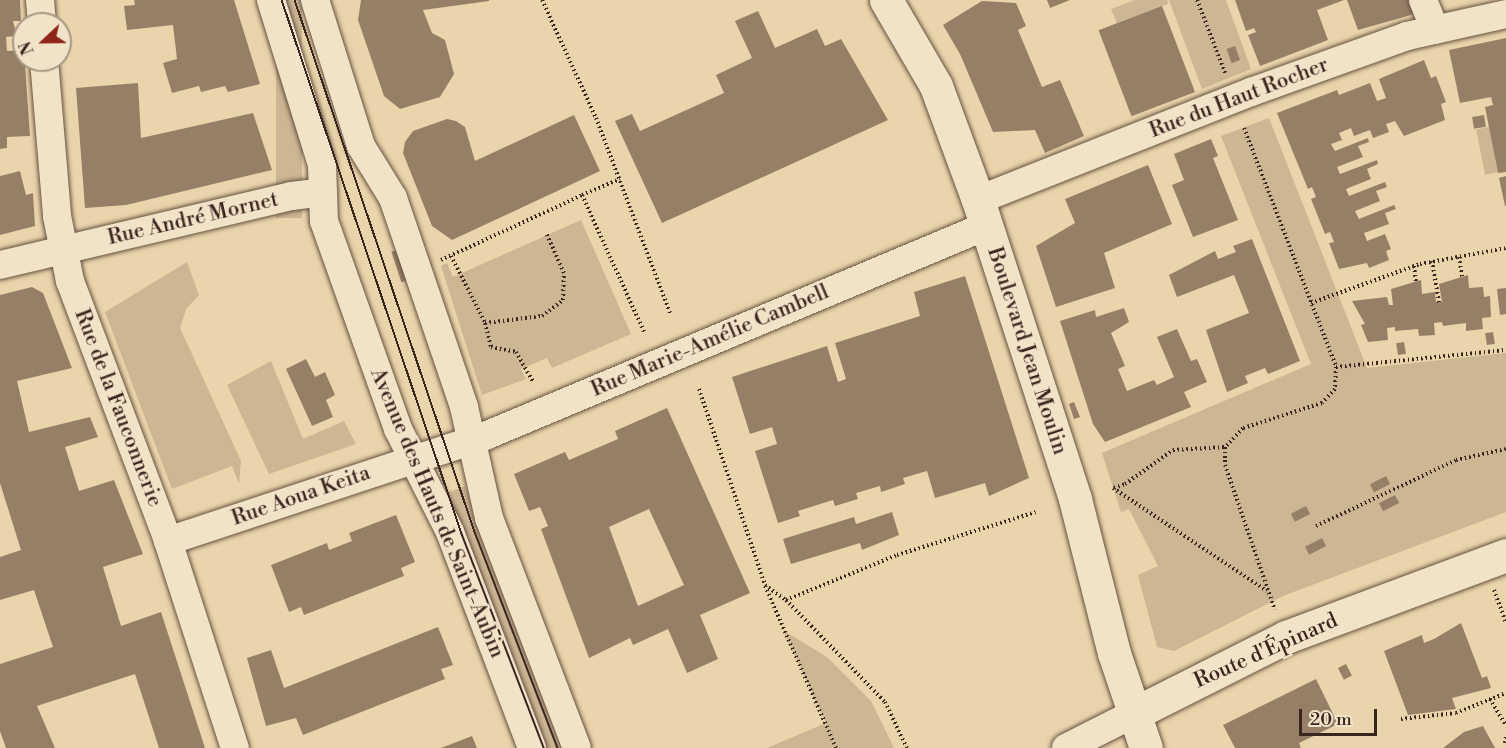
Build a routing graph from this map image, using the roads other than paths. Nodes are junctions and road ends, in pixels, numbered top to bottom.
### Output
1 (271, 0) edge
2 (315, 0) edge
3 (886, 0) edge
4 (1423, 0) edge
5 (1506, 14) edge
6 (1435, 30) junction
7 (45, 72) edge
8 (323, 192) junction
9 (982, 213) junction
10 (63, 250) junction
11 (0, 265) edge
12 (471, 440) junction
13 (422, 455) junction
14 (168, 541) junction
15 (1506, 555) edge
16 (1133, 714) junction
17 (235, 748) edge
18 (532, 748) edge
19 (577, 748) edge
20 (1066, 748) edge
21 (1146, 748) edge

1 - 8 street, Avenue des Hauts de Saint-Aubin
2 - 12 street, Avenue des Hauts de Saint-Aubin
3 - 9 main road, Boulevard Jean Moulin
4 - 6 street
5 - 6 street, Rue du Haut Rocher
6 - 9 street, Rue du Haut Rocher
7 - 10 street, Rue de la Fauconnerie
8 - 10 street, Rue André Mornet
8 - 13 street, Avenue des Hauts de Saint-Aubin
9 - 12 street, Rue Marie-Amélie Cambell
9 - 16 main road, Boulevard Jean Moulin
10 - 11 street, Rue André Mornet
10 - 14 street, Rue de la Fauconnerie
12 - 13 street, Rue Marie-Amélie Cambell
12 - 19 street, Avenue des Hauts de Saint-Aubin
13 - 14 street, Rue Aoua Keita
13 - 18 street, Avenue des Hauts de Saint-Aubin
14 - 17 street, Rue de la Fauconnerie
15 - 16 main road, Route d'Épinard
16 - 20 street, Route d'Épinard
16 - 21 main road, Boulevard Jean Moulin

